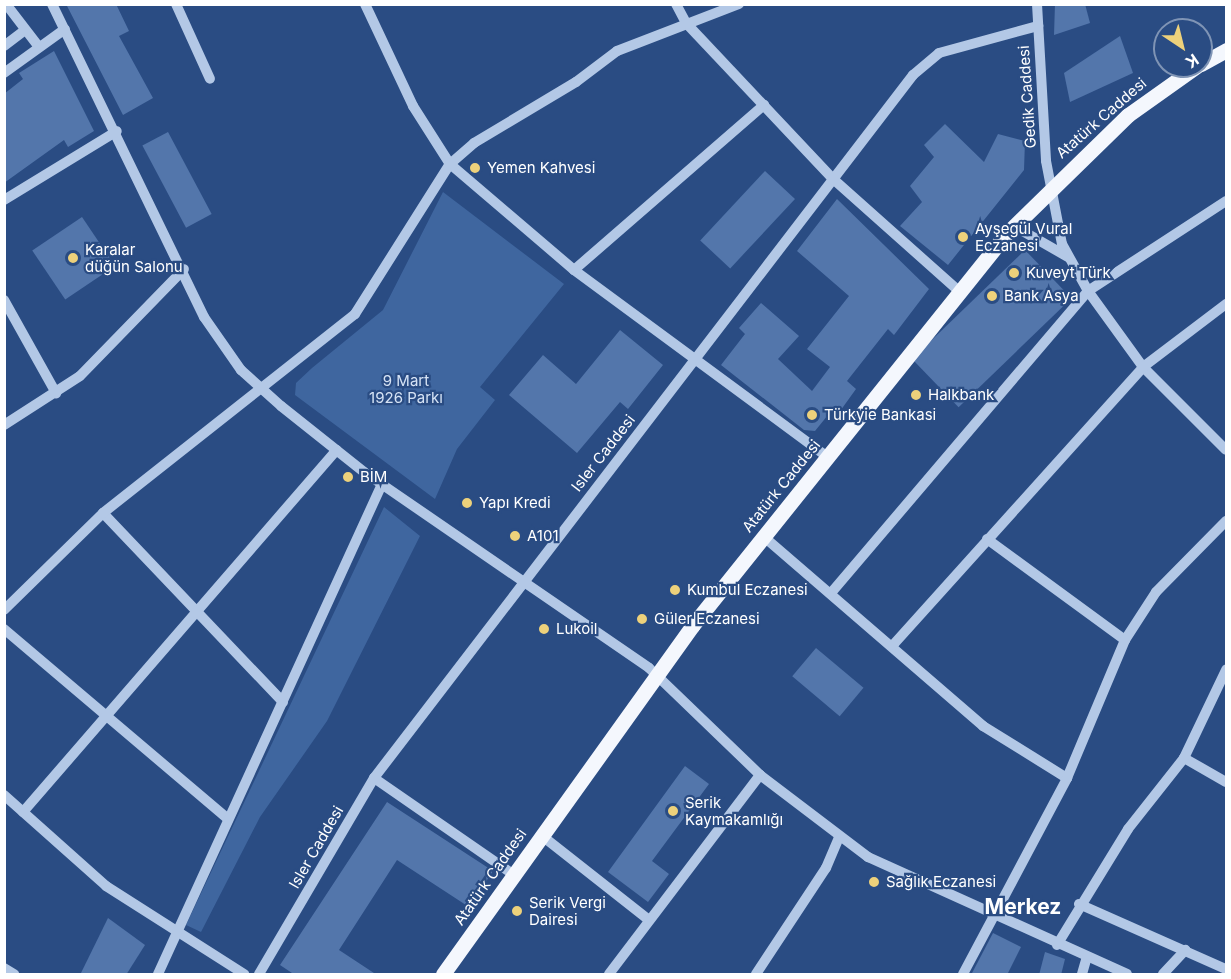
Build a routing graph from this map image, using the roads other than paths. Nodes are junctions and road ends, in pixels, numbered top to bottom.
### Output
1 (6, 4) edge
2 (177, 4) edge
3 (365, 4) edge
4 (676, 4) edge
5 (739, 4) edge
6 (1036, 4) edge
7 (53, 5) edge
8 (686, 23) junction
9 (1038, 26) junction
10 (65, 29) junction
11 (25, 30) junction
12 (4, 46) edge
13 (39, 47) junction
14 (1227, 50) edge
15 (1213, 58) edge
16 (4, 73) edge
17 (1180, 78) edge
18 (210, 79) dead end
19 (764, 105) junction
20 (117, 130) junction
21 (450, 164) junction
22 (832, 178) junction
23 (1051, 187) junction
24 (4, 200) edge
25 (1227, 201) edge
26 (1014, 226) junction
27 (1068, 257) junction
28 (184, 269) junction
29 (574, 270) junction
30 (1088, 291) junction
31 (960, 292) junction
32 (4, 300) edge
33 (1227, 304) edge
34 (697, 357) junction
35 (1143, 367) junction
36 (260, 386) junction
37 (56, 393) junction
38 (4, 425) edge
39 (337, 450) junction
40 (1227, 450) edge
41 (828, 457) junction
42 (382, 484) junction
43 (103, 513) junction
44 (1227, 521) edge
45 (763, 536) junction
46 (987, 539) junction
47 (523, 582) junction
48 (831, 593) junction
49 (195, 609) junction
50 (4, 610) edge
51 (4, 629) edge
52 (1125, 640) junction
53 (893, 645) junction
54 (1227, 670) edge
55 (657, 675) junction
56 (283, 702) junction
57 (106, 714) junction
58 (1184, 758) junction
59 (760, 775) junction
60 (374, 778) junction
61 (1067, 778) junction
62 (1227, 782) edge
63 (4, 795) edge
64 (23, 812) junction
65 (228, 819) junction
66 (541, 835) junction
67 (839, 838) junction
68 (514, 875) junction
69 (1079, 904) junction
70 (996, 911) junction
71 (649, 920) junction
72 (176, 933) junction
73 (1057, 945) junction
74 (1185, 950) junction
75 (1087, 957) junction
76 (4, 968) edge
77 (1227, 969) edge
78 (14, 975) edge
79 (158, 975) edge
80 (244, 975) edge
81 (259, 975) edge
82 (443, 975) edge
83 (609, 975) edge
84 (756, 975) edge
85 (963, 975) edge
86 (1082, 975) edge
87 (1127, 975) edge
88 (1163, 975) edge

1 - 11 street
2 - 18 street
3 - 21 street
4 - 8 street
5 - 8 street
6 - 9 street, Gedik Caddesi
7 - 10 street
8 - 19 street
8 - 21 street
9 - 22 street, Isler Caddesi
9 - 23 street, Gedik Caddesi
10 - 13 street
10 - 20 street
11 - 12 street
11 - 13 street
13 - 16 street
14 - 15 main road
17 - 23 main road, Atatürk Caddesi
19 - 22 street
19 - 29 street
20 - 24 street
20 - 28 street
21 - 29 street
21 - 36 street
22 - 31 street
22 - 34 street, Isler Caddesi
23 - 26 main road, Atatürk Caddesi
23 - 27 street, Gedik Caddesi
25 - 30 street
26 - 27 street
26 - 31 main road, Atatürk Caddesi
27 - 30 street
28 - 36 street
28 - 37 street
29 - 34 street
30 - 35 street
30 - 48 street
31 - 41 main road, Atatürk Caddesi
32 - 37 street
33 - 35 street
34 - 41 street
34 - 47 street, Isler Caddesi
35 - 40 street
35 - 46 street
36 - 39 street
36 - 43 street
37 - 38 street
39 - 42 street
39 - 49 street
41 - 45 main road, Atatürk Caddesi
42 - 47 street
42 - 56 street
43 - 49 street
43 - 50 street
44 - 52 street
45 - 48 street
45 - 55 main road, Atatürk Caddesi
46 - 52 street
46 - 53 street
47 - 55 street
47 - 60 street, Isler Caddesi
48 - 53 street
49 - 56 street
49 - 57 street
51 - 57 street
52 - 61 street
53 - 61 street
54 - 58 street
55 - 59 street
55 - 66 main road, Atatürk Caddesi
56 - 65 street
57 - 64 street
57 - 65 street
58 - 62 street
58 - 69 street
59 - 67 street
59 - 71 street
60 - 68 street
60 - 81 street, Isler Caddesi
61 - 70 street
63 - 64 street
64 - 72 street
65 - 72 street
66 - 68 main road, Atatürk Caddesi
66 - 71 street
67 - 70 street
67 - 84 street
68 - 82 main road, Atatürk Caddesi
69 - 73 street
69 - 74 street
70 - 73 street
70 - 85 street
71 - 83 street
72 - 79 street
72 - 80 street
73 - 75 street
74 - 77 street
74 - 88 street
75 - 86 street
75 - 87 street
76 - 78 street

